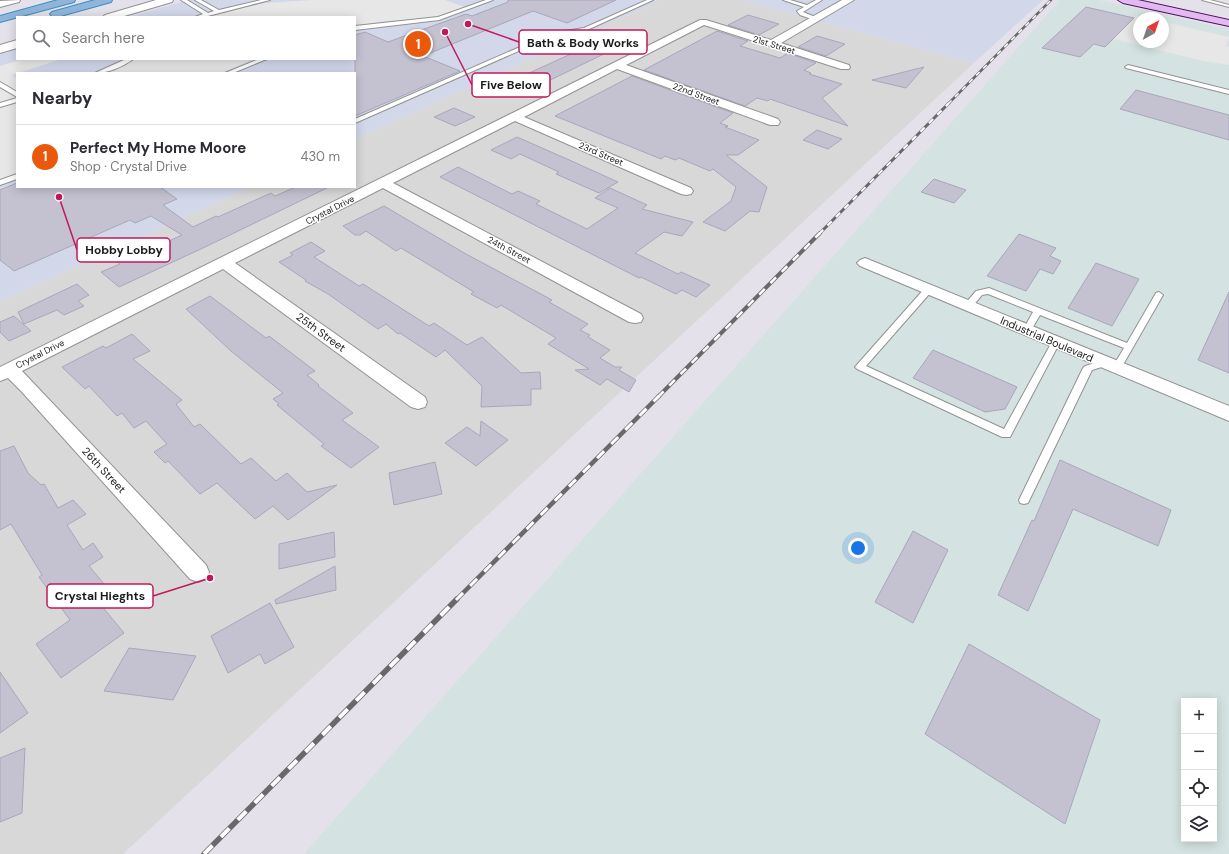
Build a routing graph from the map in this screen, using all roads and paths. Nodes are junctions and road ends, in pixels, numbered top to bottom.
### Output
1 (15, 0) edge
2 (70, 0) edge
3 (107, 0) edge
4 (168, 0) edge
5 (183, 0) edge
6 (197, 0) edge
7 (268, 0) edge
8 (491, 0) edge
9 (651, 0) edge
10 (785, 0) edge
11 (820, 0) edge
12 (850, 0) edge
13 (1123, 0) edge
14 (1204, 0) edge
15 (0, 4) edge
16 (1229, 6) edge
17 (808, 7) junction
18 (217, 11) junction
19 (207, 14) junction
20 (51, 16) edge
21 (112, 16) edge
22 (201, 16) edge
23 (0, 19) edge
24 (816, 19) junction
25 (703, 22) joint
26 (1229, 23) edge
27 (16, 26) edge
28 (356, 28) edge
29 (0, 30) edge
30 (16, 44) edge
31 (772, 44) junction
32 (0, 49) edge
33 (128, 60) edge
34 (261, 60) edge
35 (618, 66) junction
36 (845, 67) dead end
37 (1128, 67) dead end
38 (101, 72) edge
39 (231, 72) edge
40 (0, 84) edge
41 (1229, 92) edge
42 (16, 94) edge
43 (16, 100) edge
44 (0, 105) edge
45 (515, 117) junction
46 (356, 121) edge
47 (774, 122) dead end
48 (16, 176) edge
49 (0, 183) edge
50 (383, 183) junction
51 (686, 191) dead end
52 (224, 263) junction
53 (866, 264) dead end
54 (928, 290) junction
55 (1159, 295) dead end
56 (968, 306) junction
57 (1038, 311) junction
58 (635, 318) dead end
59 (1027, 330) junction
60 (1056, 342) junction
61 (1129, 347) junction
62 (1111, 365) junction
63 (5, 372) edge
64 (418, 402) dead end
65 (1229, 414) edge
66 (1024, 500) dead end
67 (198, 572) dead end

1 - 15 street
2 - 23 highway
3 - 20 highway
4 - 21 street
5 - 19 lane
6 - 18 lane
7 - 18 lane
8 - 28 lane
9 - 46 lane
10 - 17 lane
11 - 17 lane
12 - 24 street
13 - 26 main road
14 - 16 lane
17 - 24 lane
18 - 19 lane
19 - 22 lane
24 - 31 street
25 - 31 street, 21st Street
25 - 35 street, Crystal Drive
27 - 29 highway
30 - 32 street
31 - 36 street, 21st Street
33 - 38 lane
34 - 39 lane
35 - 45 street, Crystal Drive
35 - 47 street, 22nd Street
37 - 41 lane
40 - 42 lane
43 - 44 lane
45 - 50 street, Crystal Drive
45 - 51 street, 23rd Street
48 - 49 lane
50 - 52 street, Crystal Drive
50 - 58 street, 24th Street
52 - 63 street, Crystal Drive
52 - 64 street, 25th Street
53 - 54 street, Industrial Boulevard
54 - 56 street, Industrial Boulevard
54 - 60 lane
55 - 61 lane
56 - 57 lane
56 - 59 street, Industrial Boulevard
57 - 59 lane
57 - 61 lane
59 - 60 street, Industrial Boulevard
60 - 62 street, Industrial Boulevard
61 - 62 lane
62 - 65 street, Industrial Boulevard
62 - 66 lane
63 - 67 street, 26th Street

